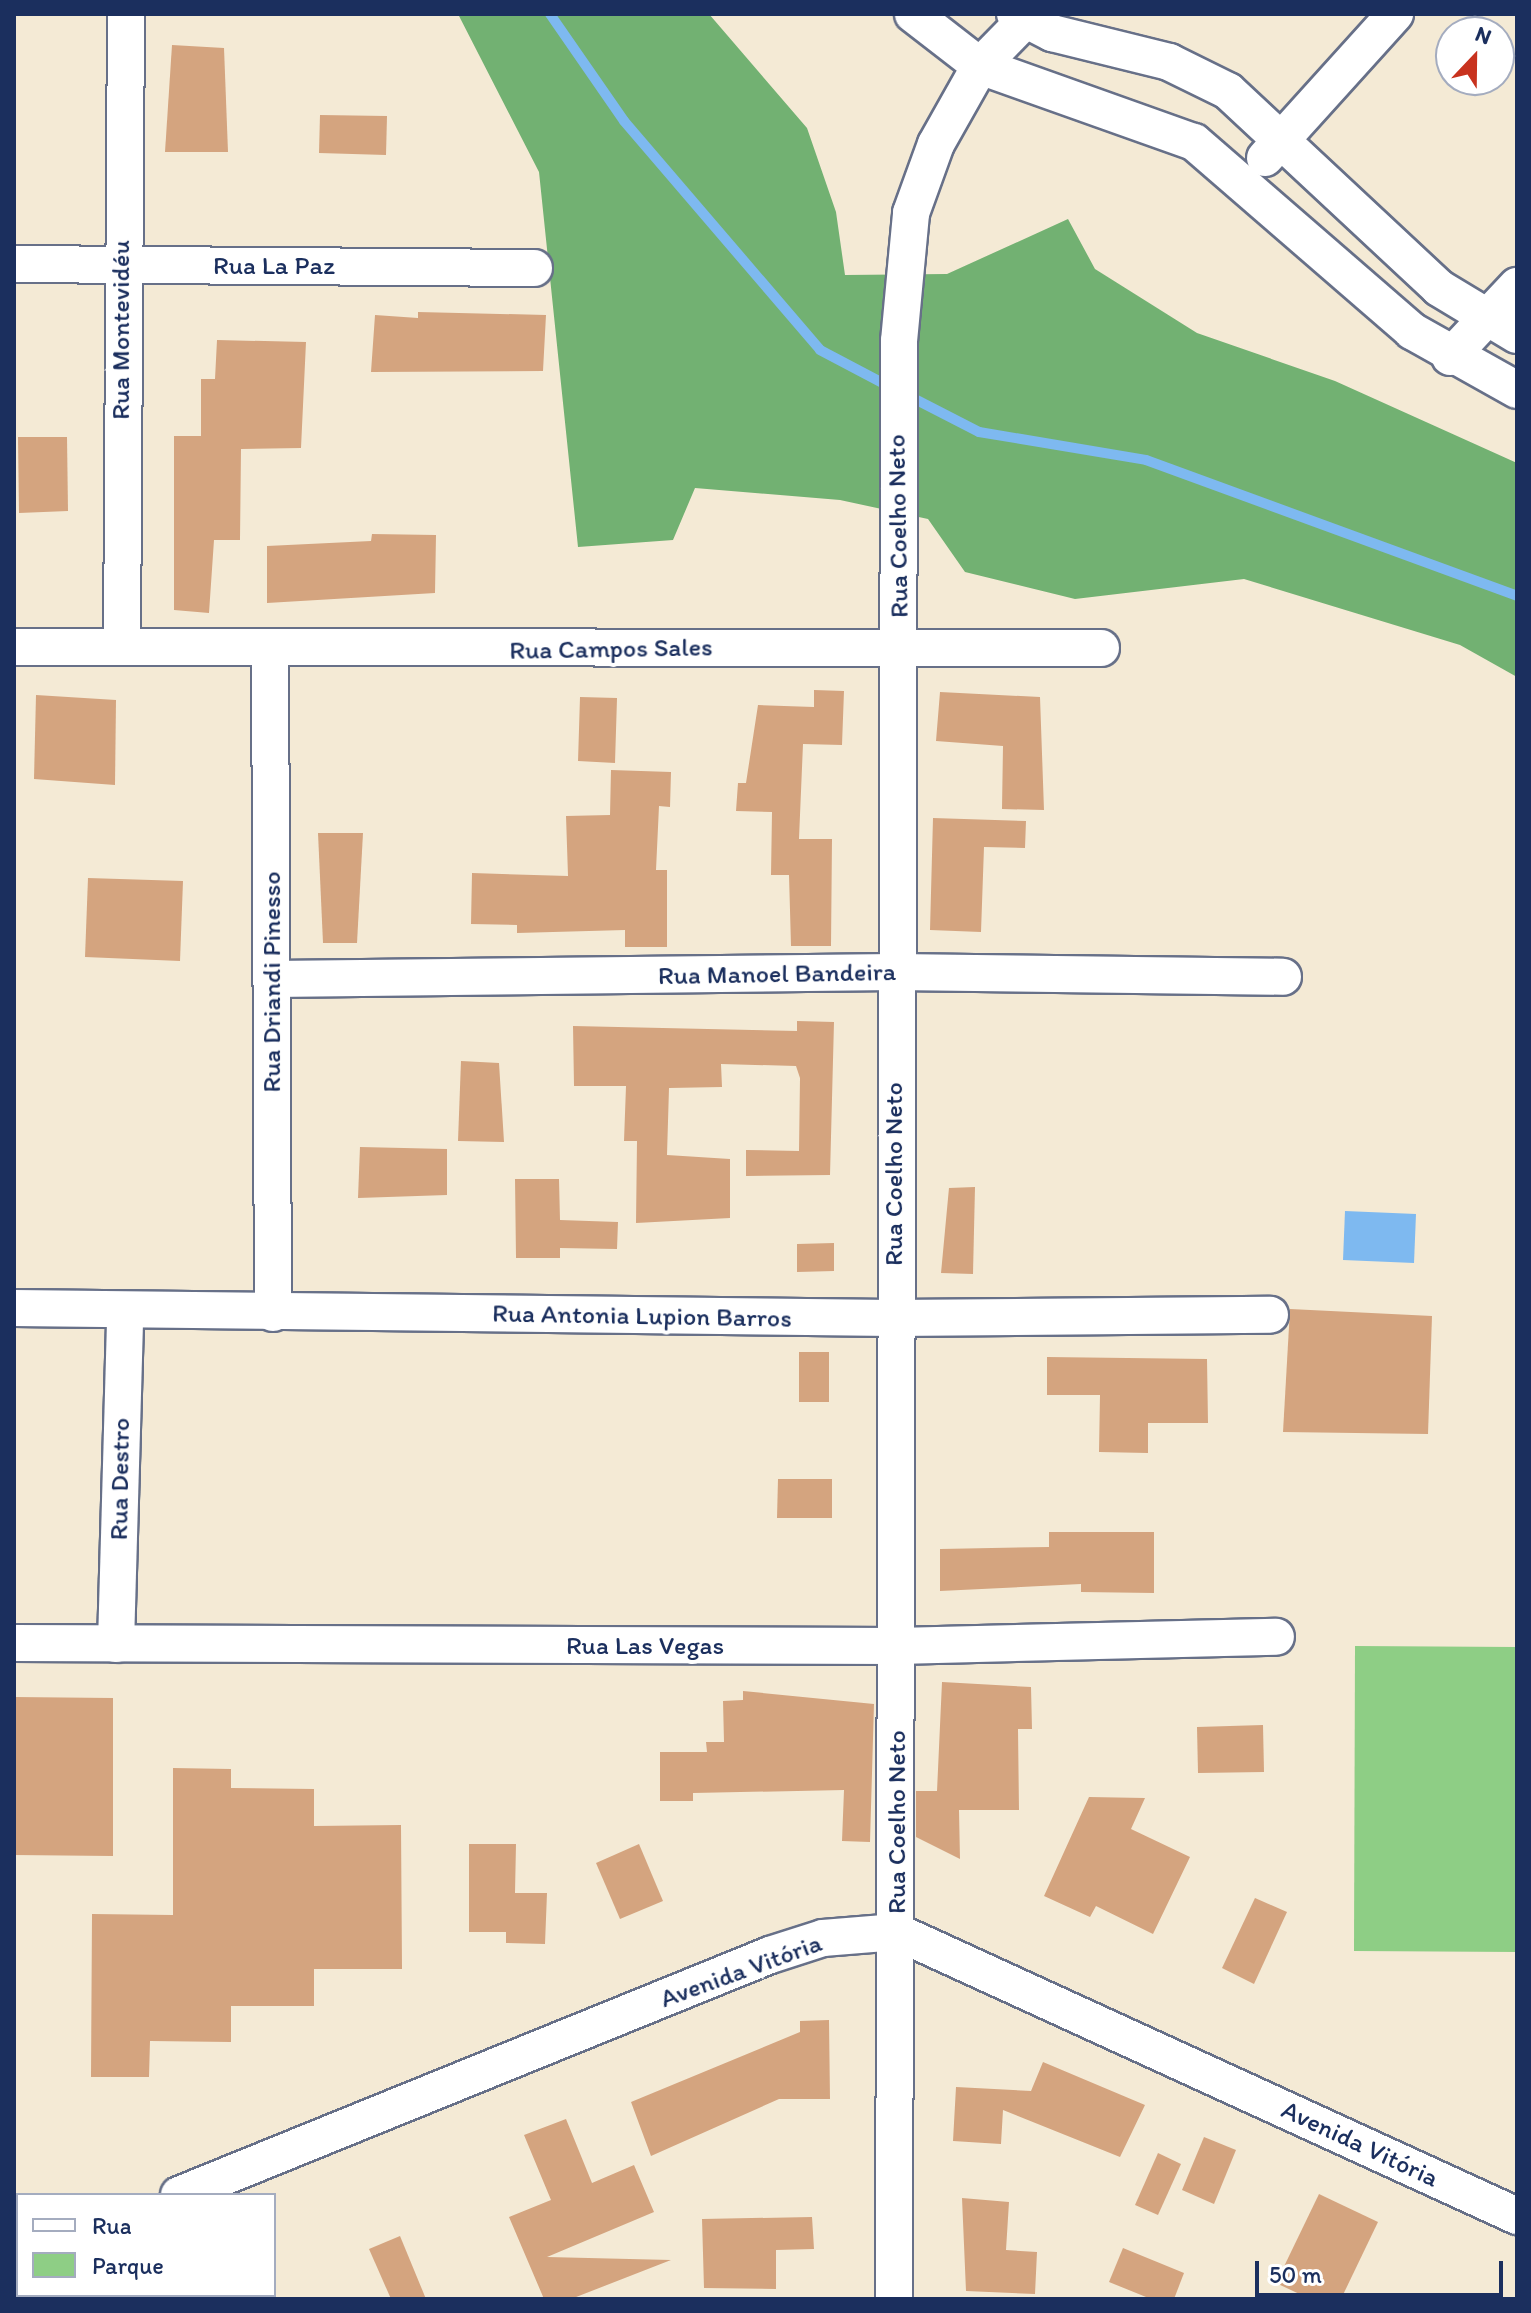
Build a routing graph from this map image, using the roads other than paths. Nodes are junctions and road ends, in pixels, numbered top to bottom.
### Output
1 (126, 14) edge
2 (913, 14) edge
3 (1395, 14) edge
4 (1024, 16) edge
5 (980, 66) junction
6 (1281, 141) junction
7 (1245, 181) junction
8 (14, 264) edge
9 (120, 265) junction
10 (534, 268) dead end
11 (1517, 286) edge
12 (1485, 318) junction
13 (1517, 335) edge
14 (1450, 357) junction
15 (1517, 390) edge
16 (122, 646) junction
17 (900, 646) junction
18 (14, 647) edge
19 (1101, 648) dead end
20 (270, 652) junction
21 (895, 972) junction
22 (1283, 977) dead end
23 (272, 979) junction
24 (14, 1308) edge
25 (273, 1313) junction
26 (125, 1314) junction
27 (1270, 1315) dead end
28 (893, 1318) junction
29 (1276, 1637) dead end
30 (14, 1643) edge
31 (116, 1644) junction
32 (897, 1646) junction
33 (897, 1932) junction
34 (184, 2193) edge
35 (1517, 2216) edge
36 (894, 2299) edge

1 - 9 street, Rua Montevidéu
2 - 5 street
3 - 6 street
4 - 5 street, Rua Coelho Neto
4 - 6 street
5 - 7 street
5 - 17 street, Rua Coelho Neto
6 - 7 street
6 - 12 street
7 - 14 street
8 - 9 street, Rua La Paz
9 - 10 street, Rua La Paz
9 - 16 street, Rua Montevidéu
11 - 12 street
12 - 13 street
12 - 14 street
14 - 15 street
16 - 18 street, Rua Campos Sales
16 - 20 street, Rua Campos Sales
17 - 19 street, Rua Campos Sales
17 - 20 street, Rua Campos Sales
17 - 21 street, Rua Coelho Neto
20 - 23 street, Rua Driandi Pinesso
21 - 22 street, Rua Manoel Bandeira
21 - 23 street, Rua Manoel Bandeira
21 - 28 street, Rua Coelho Neto
23 - 25 street, Rua Driandi Pinesso
24 - 26 street, Rua Antonia Lupion Barros
25 - 26 street, Rua Antonia Lupion Barros
25 - 28 street, Rua Antonia Lupion Barros
26 - 31 street, Rua Destro
27 - 28 street, Rua Antonia Lupion Barros
28 - 32 street, Rua Coelho Neto
29 - 32 street, Rua Las Vegas
30 - 31 street, Rua Las Vegas
31 - 32 street, Rua Las Vegas
32 - 33 street, Rua Coelho Neto
33 - 34 street, Avenida Vitória
33 - 35 street, Avenida Vitória
33 - 36 street, Rua Coelho Neto

